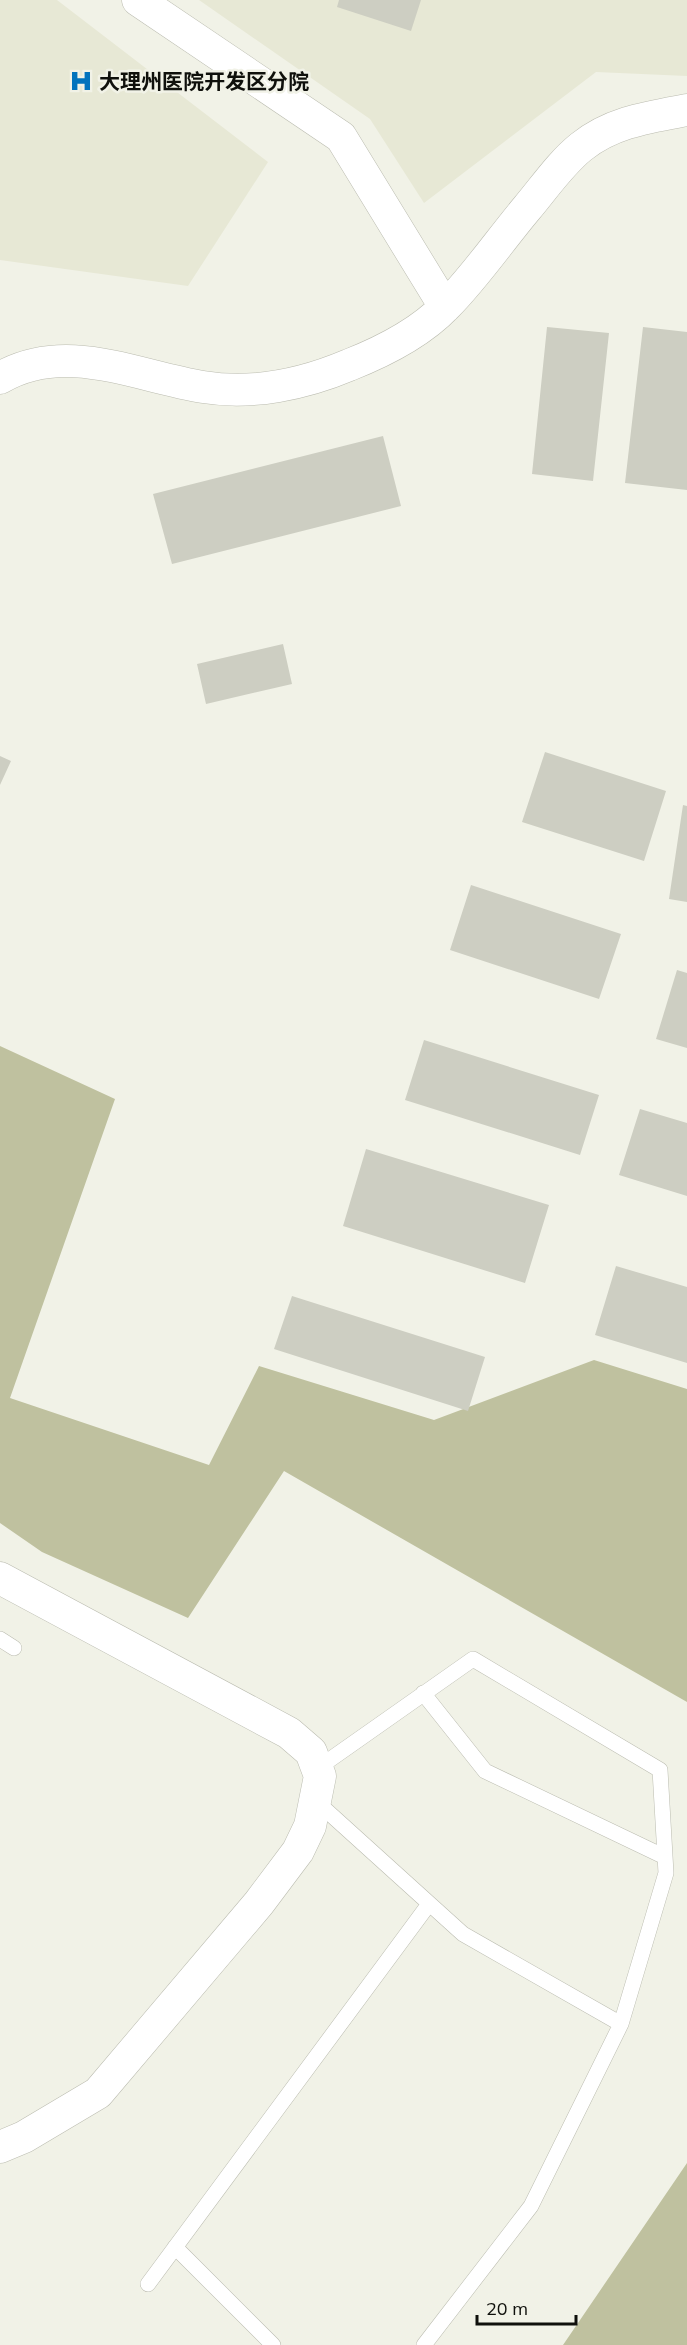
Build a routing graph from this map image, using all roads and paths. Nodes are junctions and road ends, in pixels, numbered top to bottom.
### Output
1 (138, 0) edge
2 (687, 110) edge
3 (445, 307) junction
4 (0, 378) edge
5 (0, 1578) edge
6 (0, 1639) edge
7 (14, 1648) dead end
8 (423, 1693) junction
9 (318, 1768) junction
10 (317, 1802) junction
11 (665, 1857) junction
12 (429, 1904) junction
13 (621, 2024) junction
14 (0, 2147) edge
15 (175, 2247) junction
16 (148, 2284) dead end
17 (273, 2345) edge
18 (424, 2345) edge

1 - 3 street
2 - 3 street
3 - 4 street
5 - 9 street
6 - 7 lane
8 - 9 lane
8 - 11 lane
8 - 11 lane
9 - 10 street
10 - 12 lane
10 - 14 street
11 - 13 lane
12 - 13 lane
12 - 15 lane
13 - 18 lane
15 - 16 lane
15 - 17 lane

